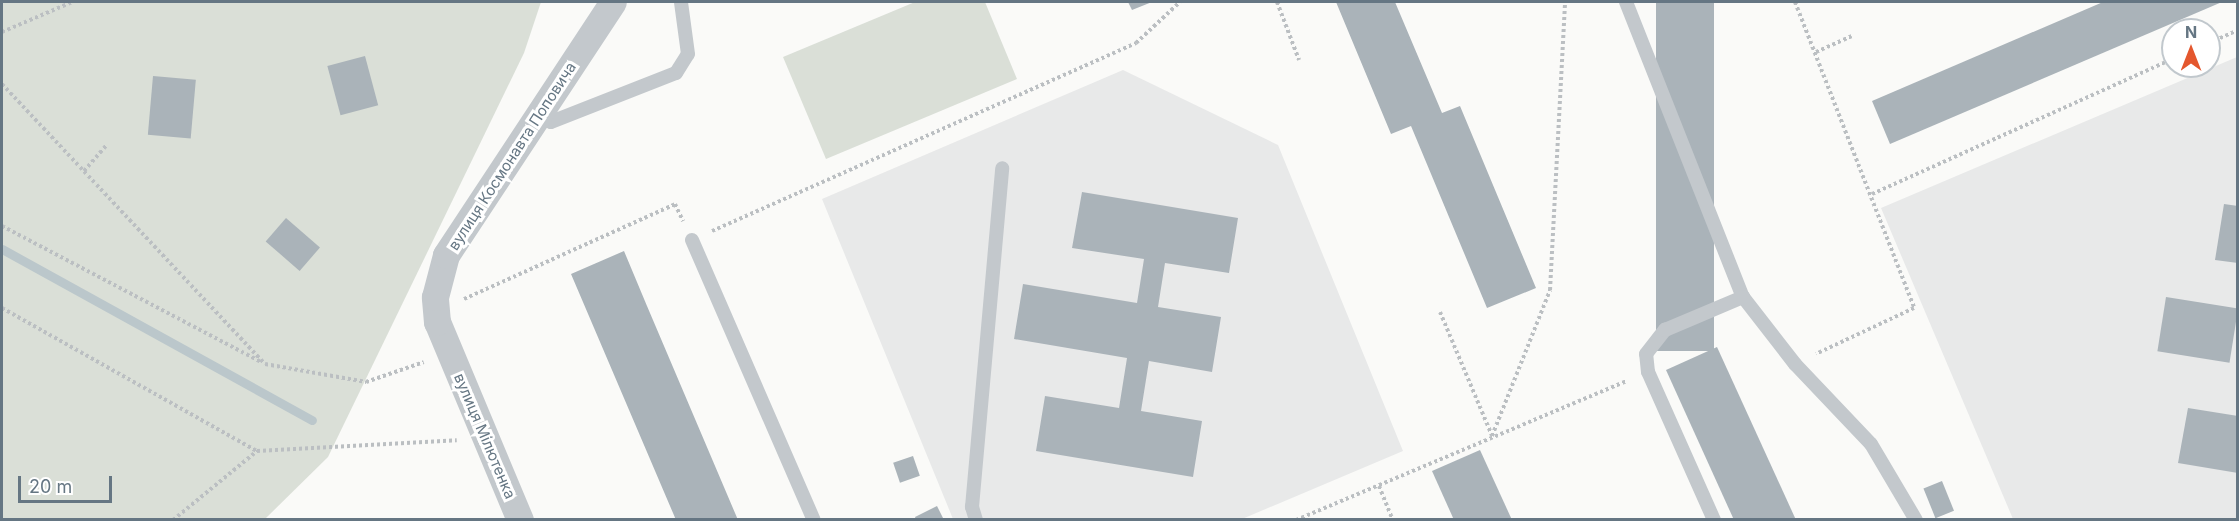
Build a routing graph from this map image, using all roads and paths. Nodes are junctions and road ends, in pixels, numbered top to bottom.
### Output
1 (72, 2) edge
2 (613, 2) edge
3 (681, 2) edge
4 (1180, 2) edge
5 (1277, 2) edge
6 (1565, 2) edge
7 (1626, 2) edge
8 (1795, 2) edge
9 (2238, 30) edge
10 (2, 32) edge
11 (1852, 36) dead end
12 (2221, 38) edge
13 (1816, 52) junction
14 (1299, 60) dead end
15 (2161, 64) edge
16 (2, 84) edge
17 (538, 116) junction
18 (107, 145) dead end
19 (1002, 168) dead end
20 (84, 171) junction
21 (1872, 194) junction
22 (2, 226) edge
23 (692, 240) junction
24 (1743, 297) junction
25 (2, 308) edge
26 (436, 312) junction
27 (1440, 312) dead end
28 (450, 352) junction
29 (265, 364) junction
30 (1795, 364) junction
31 (1648, 372) junction
32 (1492, 436) junction
33 (486, 438) junction
34 (257, 451) junction
35 (1379, 486) junction
36 (173, 519) edge
37 (520, 519) edge
38 (814, 519) edge
39 (976, 519) edge
40 (1296, 519) edge
41 (1393, 519) edge
42 (1714, 519) edge
43 (1916, 519) edge

1 - 10 path
2 - 17 street, вулиця Космонавта Поповича
3 - 17 lane
4 - 23 path
5 - 14 path
6 - 32 path
7 - 24 lane
8 - 13 path
9 - 12 path
11 - 13 path
13 - 21 path
15 - 21 path
16 - 20 path
17 - 26 street, вулиця Космонавта Поповича
18 - 20 path
19 - 39 lane
20 - 29 path
21 - 30 path
22 - 29 path
23 - 26 path
23 - 38 lane
24 - 30 lane
24 - 31 lane
25 - 34 path
26 - 28 street, вулиця Космонавта Поповича
27 - 32 path
28 - 29 path
28 - 33 street, вулиця Мілютенка
30 - 43 lane
31 - 32 path
31 - 42 lane
32 - 35 path
33 - 34 path
33 - 37 street, вулиця Мілютенка
34 - 36 path
35 - 40 path
35 - 41 path

